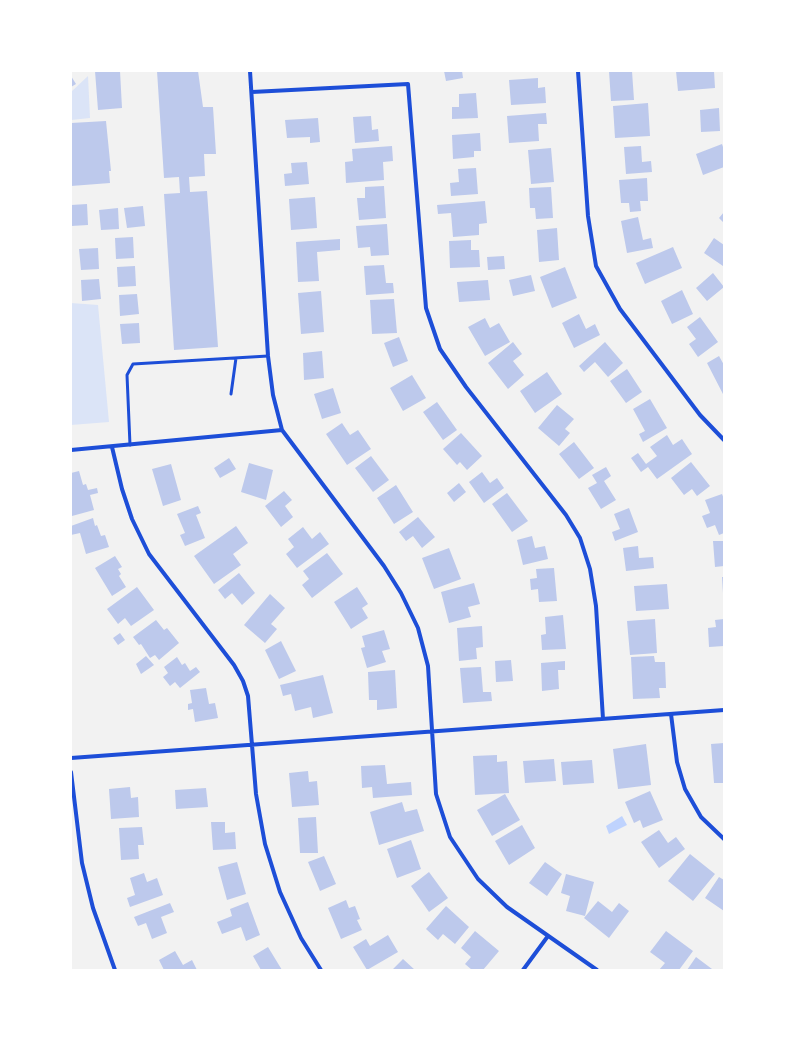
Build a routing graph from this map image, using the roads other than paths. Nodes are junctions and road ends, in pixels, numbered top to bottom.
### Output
1 (250, 71) edge
2 (578, 71) edge
3 (252, 92) junction
4 (268, 356) junction
5 (236, 358) junction
6 (231, 394) dead end
7 (282, 430) junction
8 (724, 440) edge
9 (130, 446) junction
10 (112, 447) junction
11 (71, 450) edge
12 (724, 710) edge
13 (672, 714) junction
14 (603, 719) junction
15 (432, 732) junction
16 (252, 744) junction
17 (71, 758) edge
18 (71, 772) edge
19 (724, 839) edge
20 (548, 936) junction
21 (115, 970) edge
22 (321, 970) edge
23 (523, 970) edge
24 (597, 970) edge

1 - 3 street
2 - 8 street
3 - 4 street
3 - 14 street
4 - 5 lane
4 - 7 street
5 - 6 lane
5 - 9 lane
7 - 9 street
7 - 15 street
9 - 10 street
10 - 11 street
10 - 16 street
12 - 13 street
13 - 14 street
13 - 19 street
14 - 15 street
15 - 16 street
15 - 20 street
16 - 17 street
16 - 22 street
18 - 21 street
20 - 23 street
20 - 24 street

